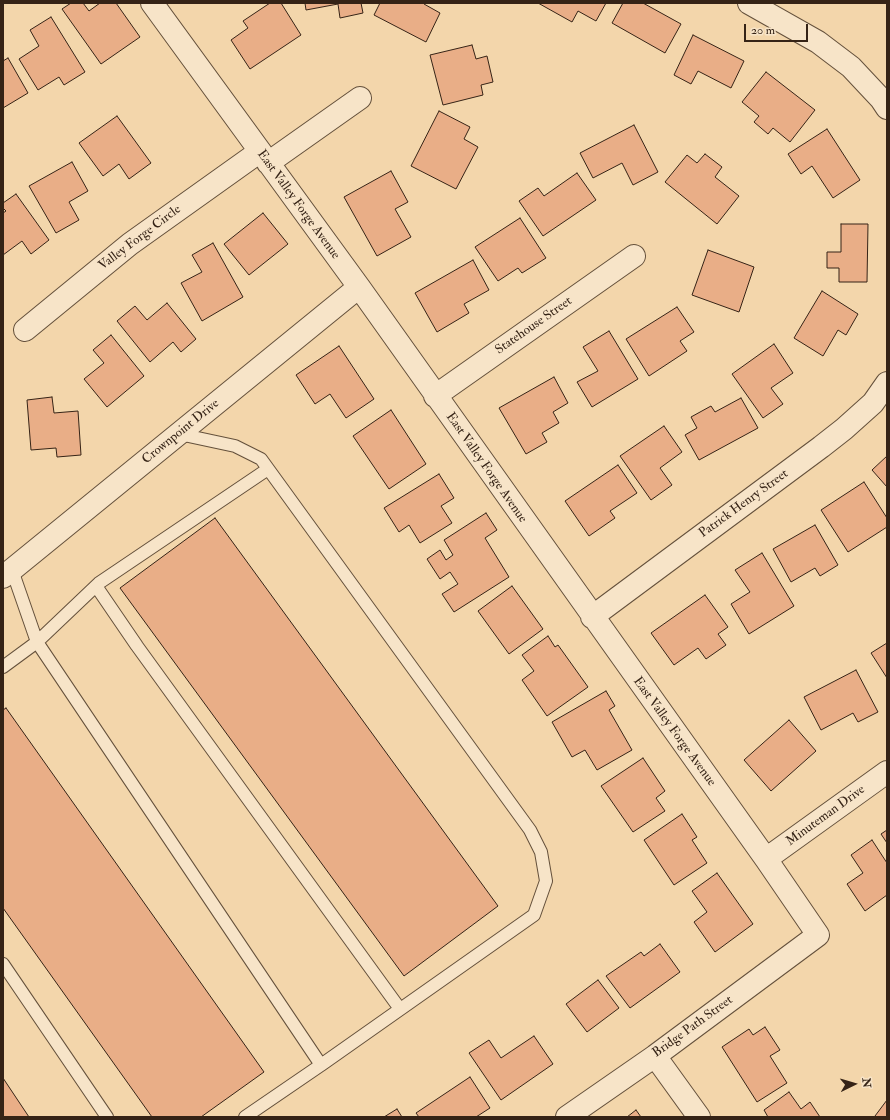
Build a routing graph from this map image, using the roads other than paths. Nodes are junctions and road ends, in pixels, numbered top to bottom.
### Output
1 (152, 3) edge
2 (749, 3) edge
3 (360, 98) dead end
4 (887, 108) edge
5 (264, 157) junction
6 (634, 256) dead end
7 (359, 287) junction
8 (25, 330) dead end
9 (887, 383) edge
10 (435, 396) junction
11 (179, 434) junction
12 (268, 469) junction
13 (7, 574) edge
14 (96, 586) junction
15 (592, 617) junction
16 (37, 642) junction
17 (3, 667) edge
18 (887, 772) edge
19 (766, 859) junction
20 (818, 935) joint
21 (3, 964) edge
22 (400, 1009) junction
23 (655, 1056) junction
24 (320, 1065) junction
25 (107, 1117) edge
26 (245, 1117) edge
27 (567, 1117) edge
28 (699, 1117) edge

1 - 5 street, East Valley Forge Avenue
2 - 4 street
3 - 5 street, Valley Forge Circle
5 - 7 street, East Valley Forge Avenue
5 - 8 street, Valley Forge Circle
6 - 10 street, Statehouse Street
7 - 10 street, East Valley Forge Avenue
7 - 11 street, Crownpoint Drive
9 - 15 street, Patrick Henry Street
10 - 15 street, East Valley Forge Avenue
11 - 12 lane
11 - 13 street, Crownpoint Drive
12 - 14 lane
12 - 22 lane
13 - 16 lane
14 - 16 lane
14 - 22 lane
15 - 19 street, East Valley Forge Avenue
16 - 17 lane
16 - 24 lane
18 - 19 street, Minuteman Drive
19 - 20 street, East Valley Forge Avenue
20 - 23 street, Bridge Path Street
21 - 25 lane
22 - 24 lane
23 - 27 street, Bridge Path Street
23 - 28 street
24 - 26 lane

